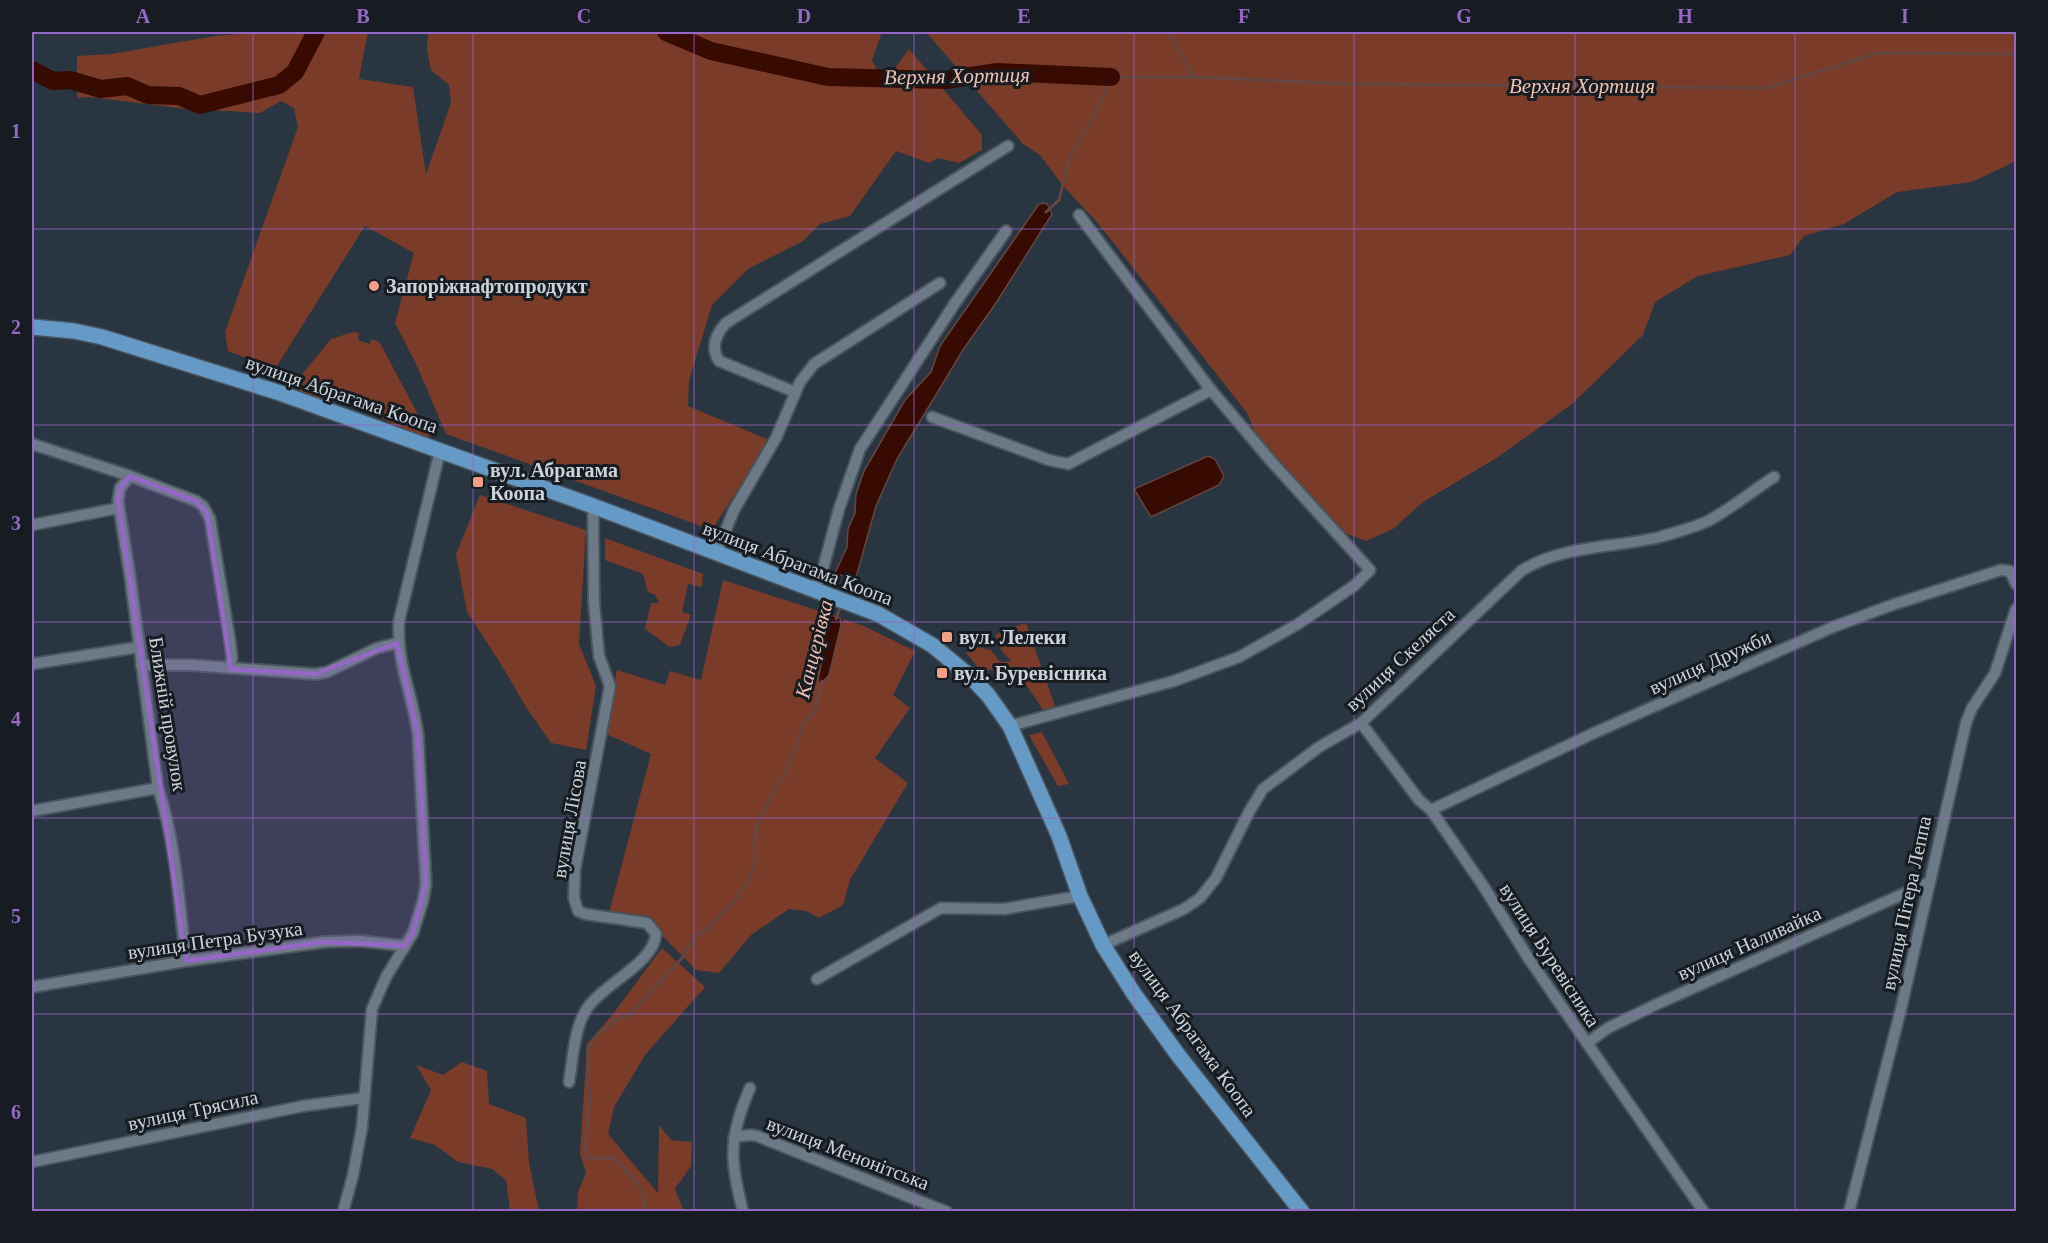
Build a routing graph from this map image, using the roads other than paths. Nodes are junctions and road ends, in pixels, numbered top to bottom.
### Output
1 (1008, 146) dead end
2 (1079, 215) dead end
3 (1006, 231) dead end
4 (940, 283) dead end
5 (32, 327) edge
6 (1212, 390) junction
7 (795, 392) junction
8 (932, 417) dead end
9 (32, 444) edge
10 (440, 451) junction
11 (130, 476) junction
12 (1774, 477) dead end
13 (593, 506) junction
14 (119, 508) junction
15 (32, 525) edge
16 (716, 554) junction
17 (2016, 584) edge
18 (814, 589) junction
19 (2016, 609) edge
20 (397, 643) junction
21 (139, 647) junction
22 (32, 664) edge
23 (141, 665) junction
24 (230, 668) junction
25 (1361, 723) junction
26 (1010, 726) junction
27 (158, 788) junction
28 (1431, 810) junction
29 (32, 811) edge
30 (1930, 882) junction
31 (1080, 896) junction
32 (1103, 945) junction
33 (405, 946) junction
34 (186, 961) junction
35 (816, 979) dead end
36 (32, 987) edge
37 (1587, 1043) junction
38 (569, 1082) dead end
39 (750, 1088) dead end
40 (363, 1098) junction
41 (734, 1137) junction
42 (32, 1162) edge
43 (343, 1212) edge
44 (743, 1212) edge
45 (947, 1212) edge
46 (1302, 1212) edge
47 (1704, 1212) edge
48 (1849, 1212) edge

1 - 7 street
2 - 6 street
3 - 18 street
4 - 7 street
5 - 10 main road, вулиця Абрагама Коопа
6 - 8 street
6 - 26 street
7 - 16 street
9 - 11 street
10 - 13 main road, вулиця Абрагама Коопа
10 - 20 street
11 - 14 street, Ближній провулок
11 - 24 street
12 - 25 street, вулиця Скеляста
13 - 16 main road, вулиця Абрагама Коопа
13 - 38 street, вулиця Лісова
14 - 15 street
14 - 21 street, Ближній провулок
16 - 18 main road, вулиця Абрагама Коопа
17 - 28 street, вулиця Дружби
18 - 26 main road, вулиця Абрагама Коопа
19 - 30 street, вулиця Пітера Леппа
20 - 24 street
20 - 33 street
21 - 22 street
21 - 23 street, Ближній провулок
23 - 24 street
23 - 27 street, Ближній провулок
25 - 28 street, вулиця Буревісника
25 - 32 street, вулиця Скеляста
26 - 31 main road, вулиця Абрагама Коопа
27 - 29 street
27 - 34 street, Ближній провулок
28 - 37 street, вулиця Буревісника
30 - 37 street, вулиця Наливайка
30 - 48 street, вулиця Пітера Леппа
31 - 32 main road, вулиця Абрагама Коопа
31 - 35 street
32 - 46 main road, вулиця Абрагама Коопа
33 - 34 street, вулиця Петра Бузука
33 - 40 street
34 - 36 street, вулиця Петра Бузука
37 - 47 street, вулиця Буревісника
39 - 41 street
40 - 42 street, вулиця Трясила
40 - 43 street
41 - 44 street
41 - 45 street, вулиця Менонітська

